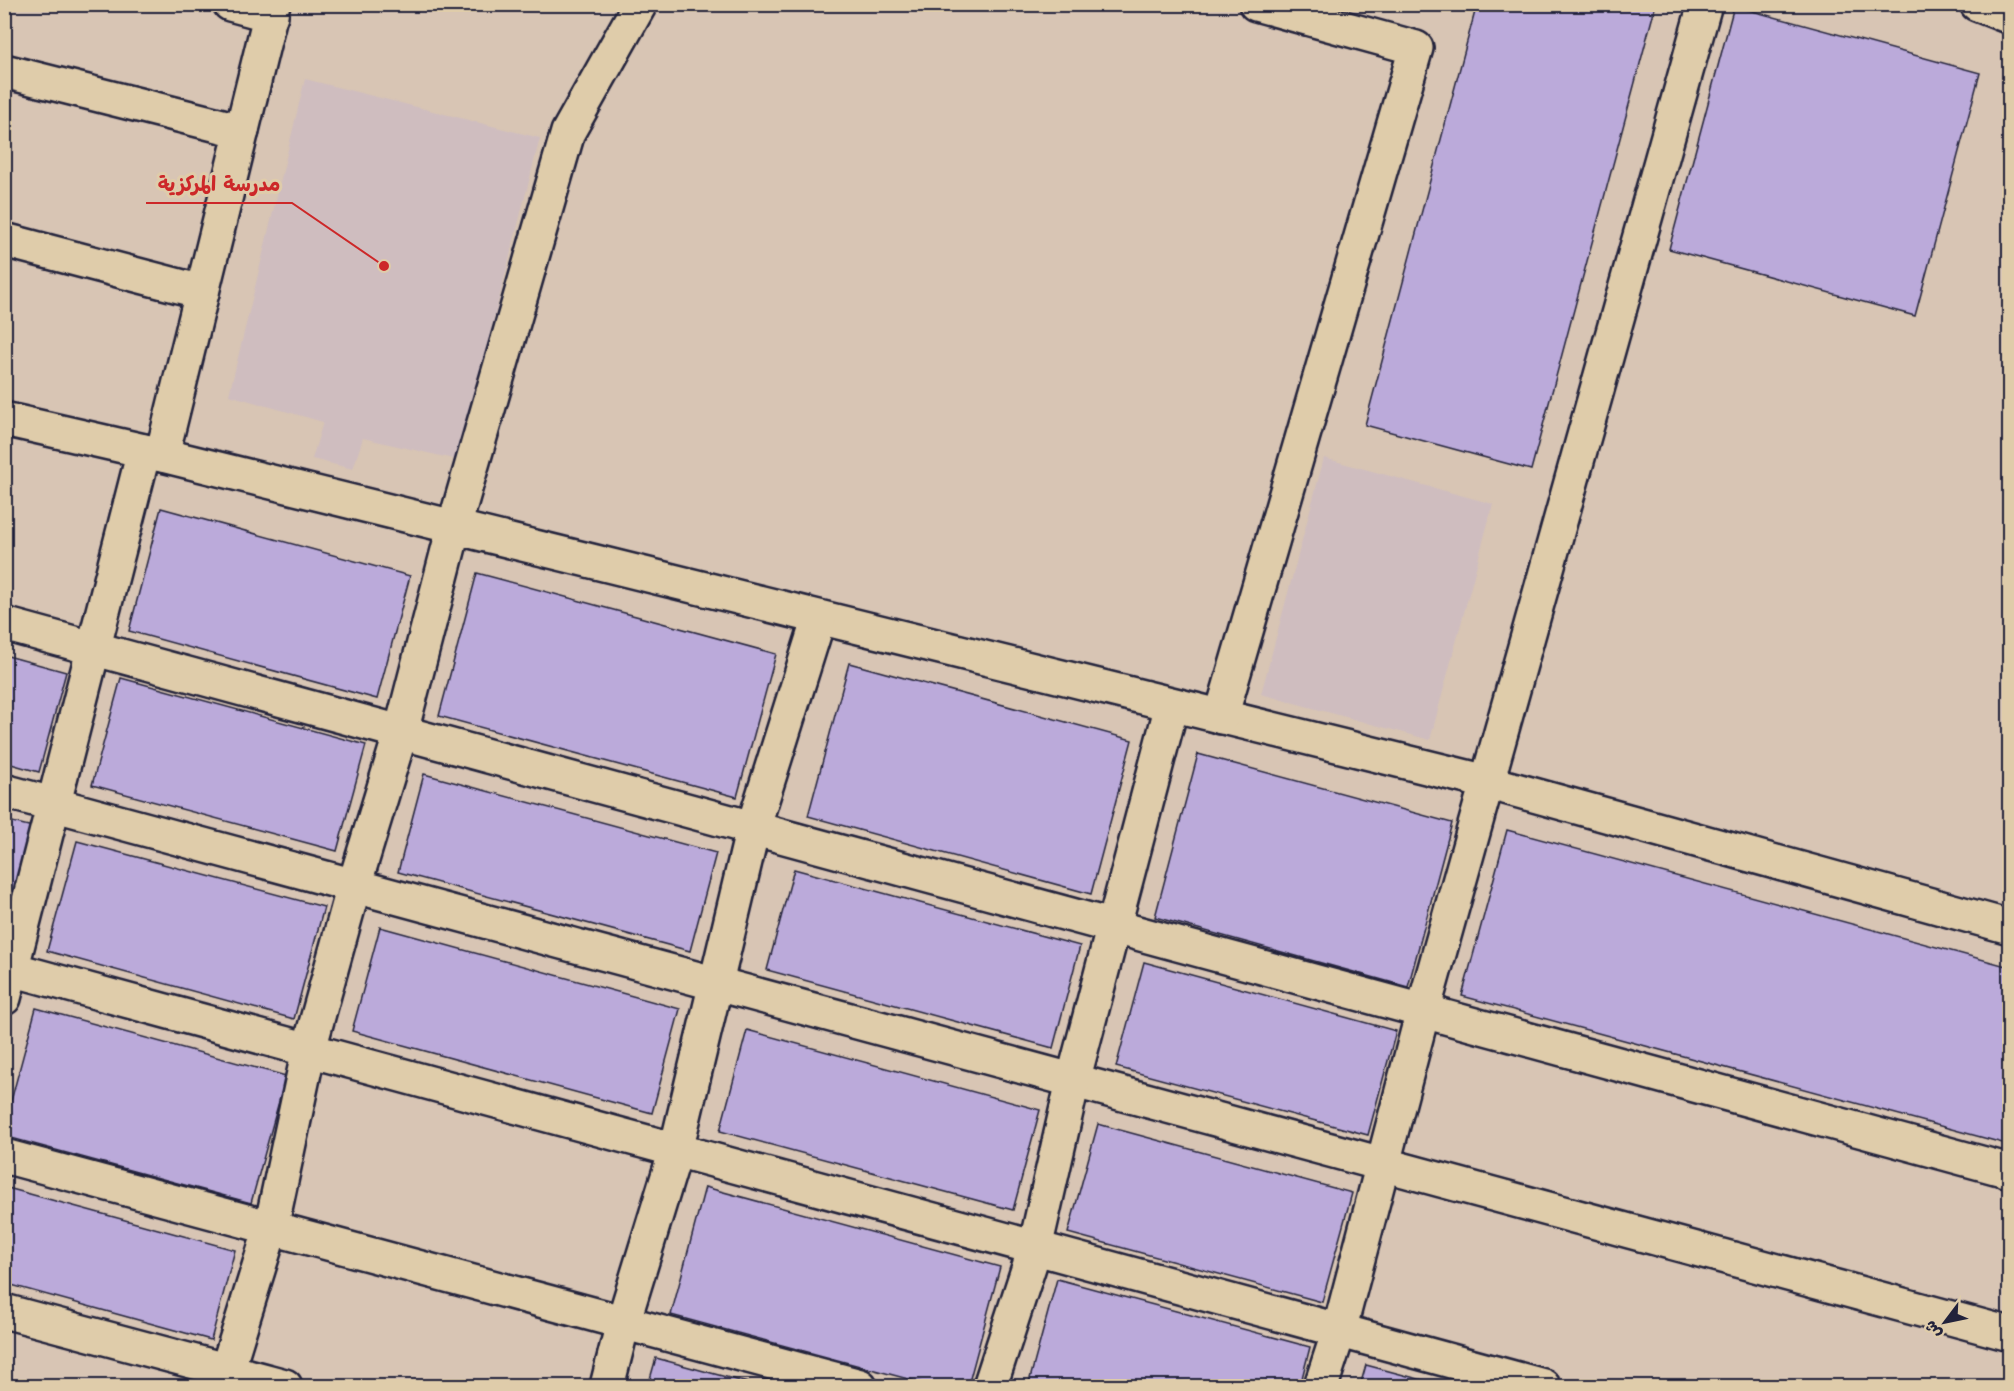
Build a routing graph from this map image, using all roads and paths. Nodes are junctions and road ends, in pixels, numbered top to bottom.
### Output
1 (230, 4) edge
2 (640, 4) edge
3 (1256, 4) edge
4 (1706, 4) edge
5 (1977, 4) edge
6 (272, 10) edge
7 (2010, 17) edge
8 (4, 71) edge
9 (242, 131) junction
10 (4, 240) edge
11 (202, 292) junction
12 (4, 419) edge
13 (153, 453) junction
14 (454, 527) junction
15 (819, 618) junction
16 (4, 624) edge
17 (94, 649) junction
18 (1172, 705) junction
19 (1221, 717) junction
20 (401, 732) junction
21 (1486, 782) junction
22 (4, 791) edge
23 (53, 804) junction
24 (753, 828) junction
25 (354, 886) junction
26 (1114, 927) junction
27 (2010, 927) edge
28 (7, 978) edge
29 (715, 984) junction
30 (1422, 1011) junction
31 (309, 1049) junction
32 (1074, 1081) junction
33 (676, 1150) junction
34 (4, 1156) edge
35 (1382, 1164) junction
36 (2010, 1171) edge
37 (272, 1228) junction
38 (1035, 1248) junction
39 (4, 1311) edge
40 (623, 1323) junction
41 (1339, 1331) junction
42 (2010, 1334) edge
43 (224, 1378) edge
44 (285, 1386) edge
45 (607, 1386) edge
46 (860, 1386) edge
47 (990, 1386) edge
48 (1321, 1386) edge
49 (1543, 1386) edge

1 - 6 street
2 - 14 street
3 - 19 street
4 - 21 street
5 - 7 street
6 - 9 street
8 - 9 street
9 - 11 street
10 - 11 street
11 - 13 street
12 - 13 street
13 - 14 street
13 - 17 street
14 - 15 street
14 - 20 street
15 - 18 street
15 - 24 street
16 - 17 street
17 - 20 street
17 - 23 street
18 - 19 street
18 - 26 street
19 - 21 street
20 - 24 street
20 - 25 street
21 - 27 street
21 - 30 street
22 - 23 street
23 - 25 street
23 - 28 street
24 - 26 street
24 - 29 street
25 - 29 street
25 - 31 street
26 - 30 street
26 - 32 street
28 - 31 street
29 - 32 street
29 - 33 street
30 - 35 street
30 - 36 street
31 - 33 street
31 - 37 street
32 - 35 street
32 - 38 street
33 - 38 street
33 - 40 street
34 - 37 street
35 - 41 street
35 - 42 street
37 - 40 street
37 - 43 street
38 - 41 street
38 - 47 street
39 - 43 street
40 - 45 street
40 - 46 street
41 - 48 street
41 - 49 street
43 - 44 street

